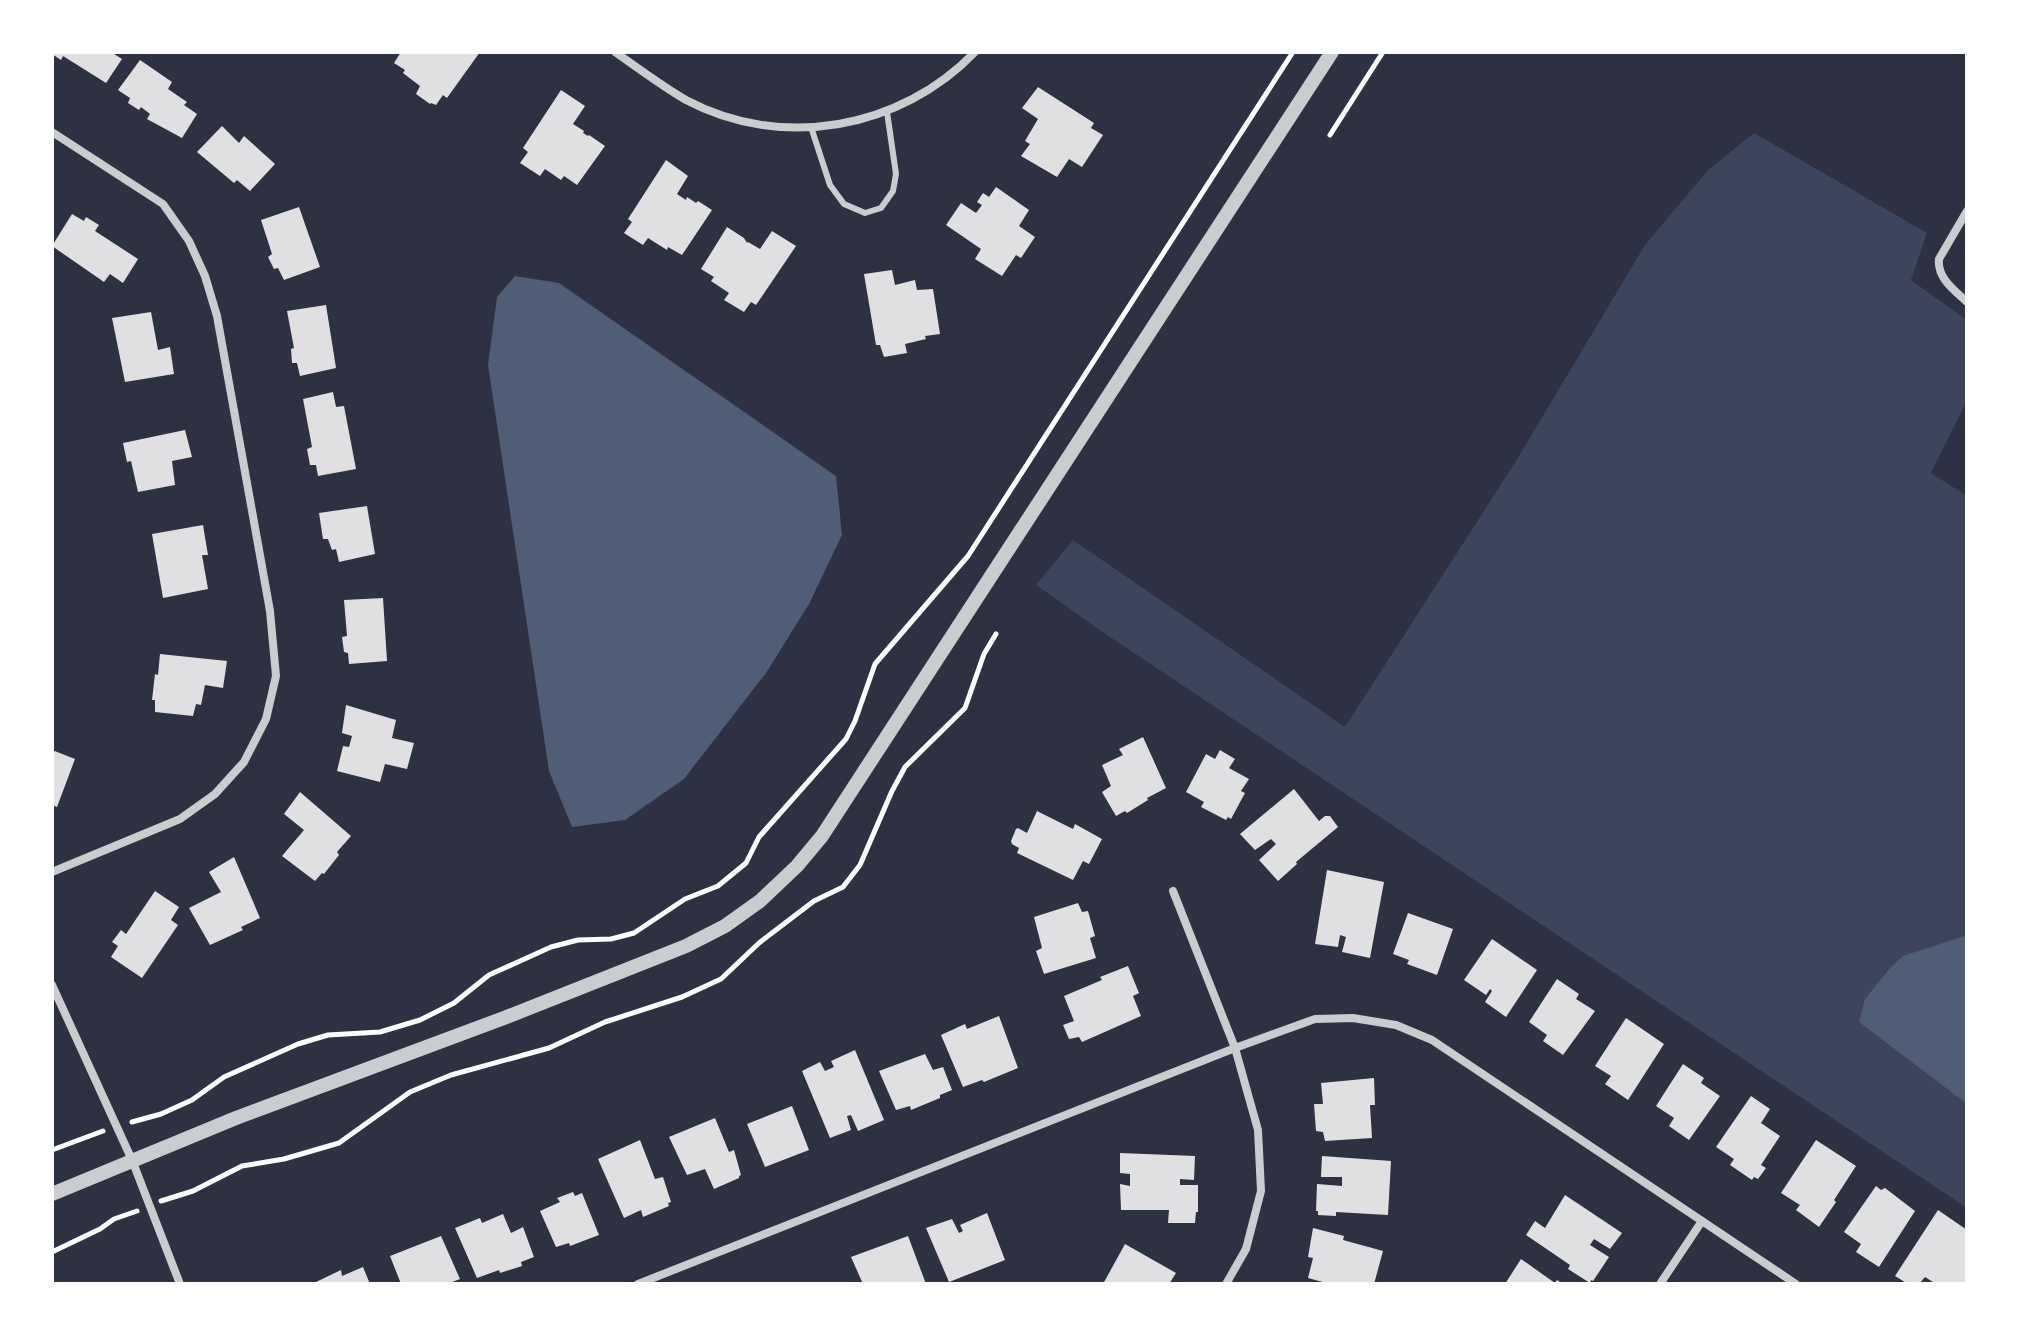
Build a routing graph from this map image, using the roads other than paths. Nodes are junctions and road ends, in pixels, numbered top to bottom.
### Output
1 (615, 52) edge
2 (975, 52) edge
3 (1332, 52) edge
4 (887, 112) junction
5 (811, 127) junction
6 (52, 132) edge
7 (1967, 211) edge
8 (1967, 302) edge
9 (52, 872) edge
10 (1173, 891) dead end
11 (52, 985) edge
12 (1235, 1048) junction
13 (132, 1160) junction
14 (52, 1194) edge
15 (1702, 1221) junction
16 (180, 1284) edge
17 (638, 1284) edge
18 (1226, 1284) edge
19 (1660, 1284) edge
20 (1796, 1284) edge

1 - 5 street
2 - 4 street
3 - 13 street
4 - 5 street
4 - 5 lane
6 - 9 street
7 - 8 street
10 - 12 street
11 - 13 street
12 - 15 street
12 - 17 street
12 - 18 street
13 - 14 street
13 - 16 street
15 - 19 street
15 - 20 street

